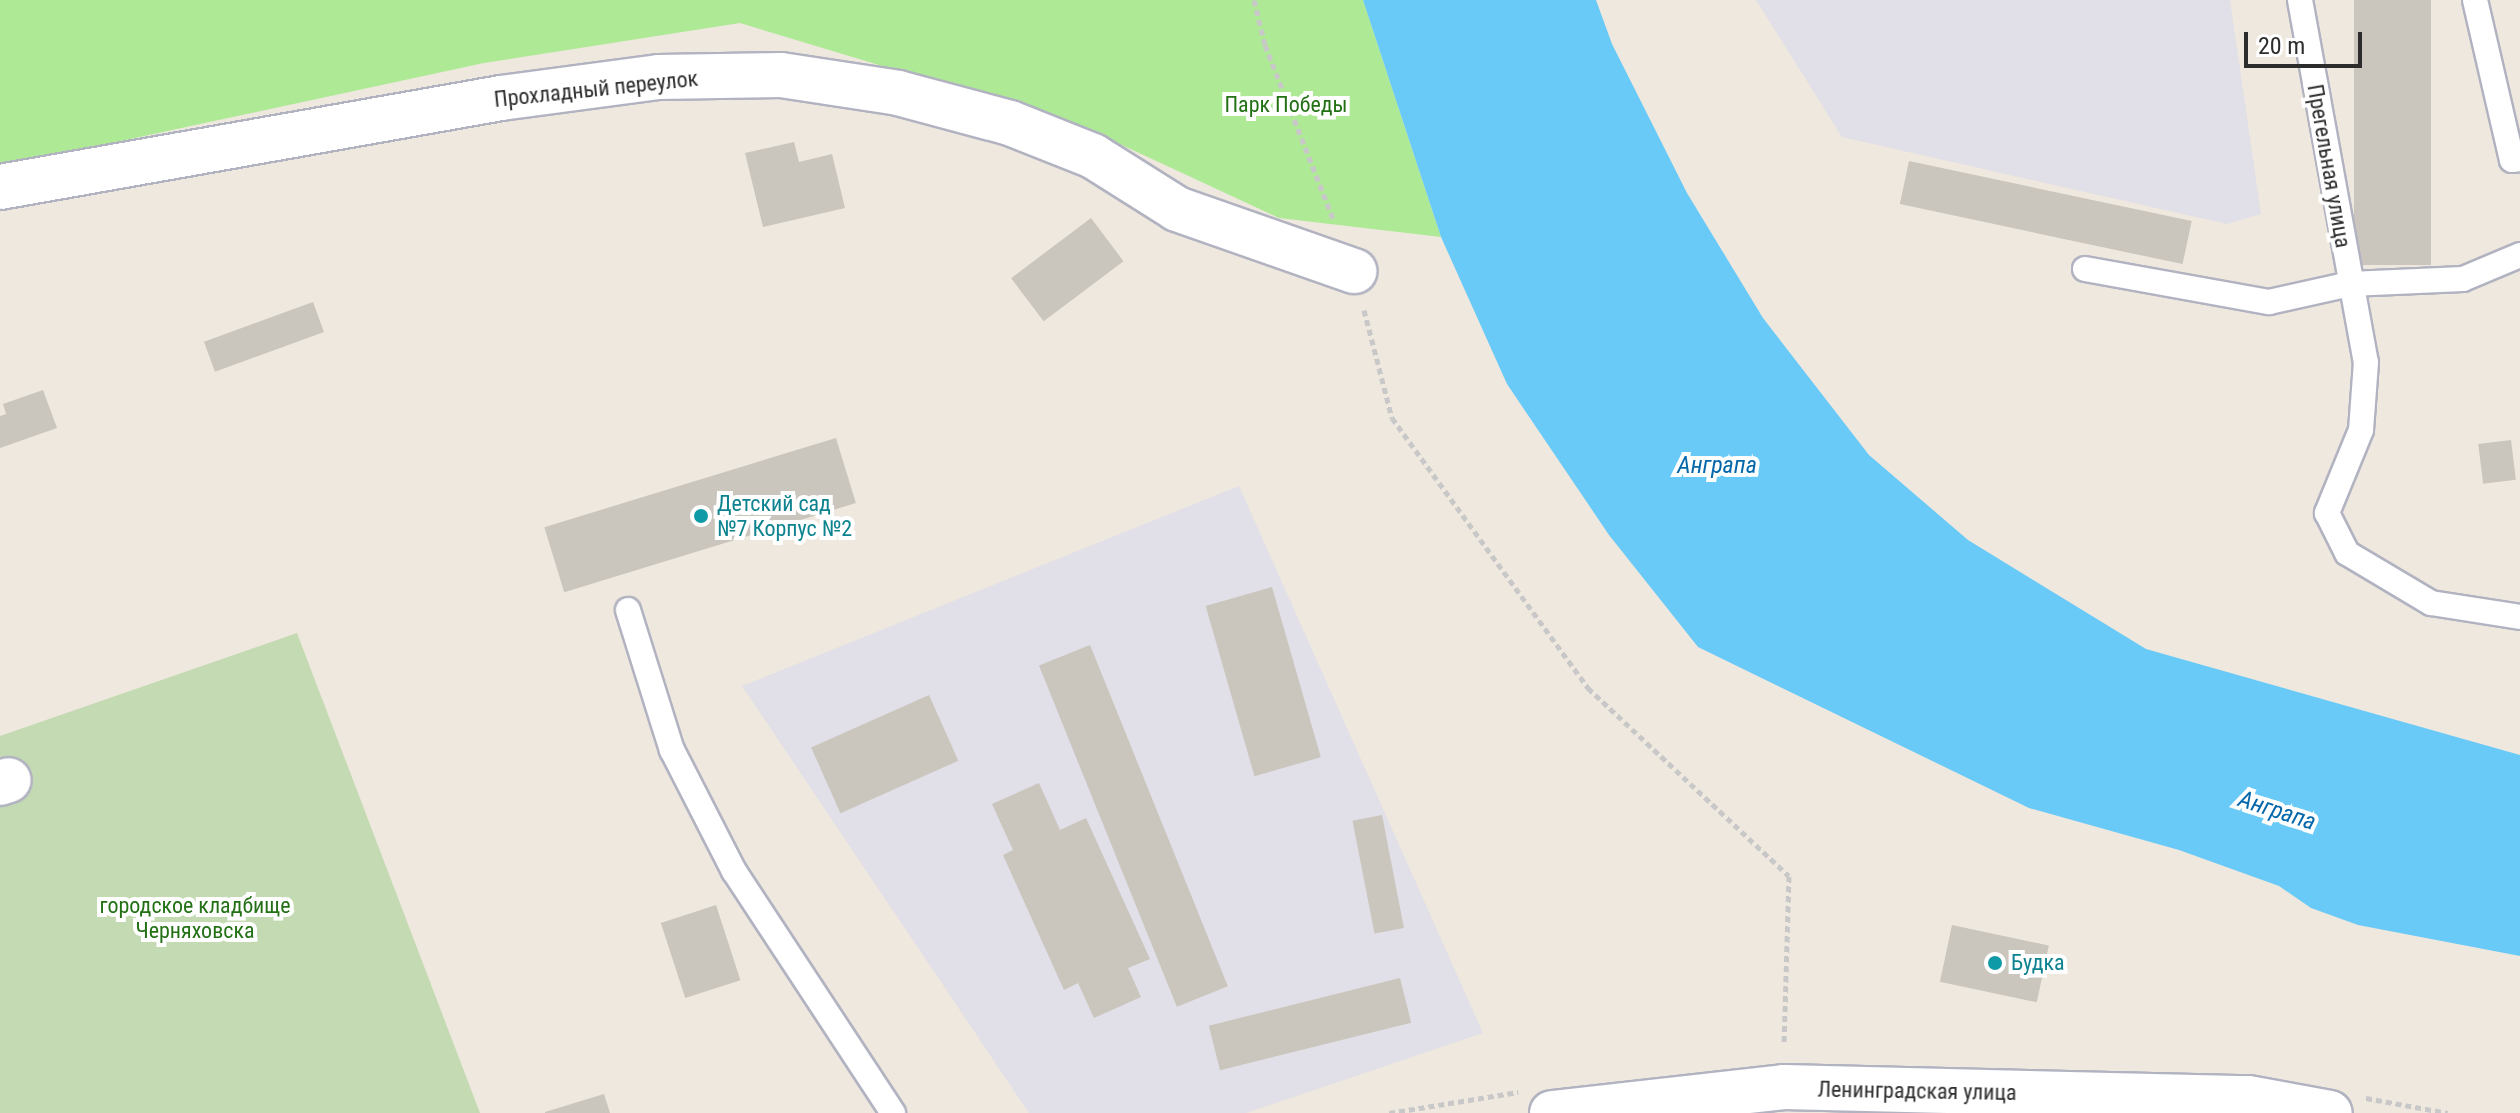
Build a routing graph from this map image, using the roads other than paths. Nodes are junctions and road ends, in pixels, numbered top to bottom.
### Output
1 (2300, 0) edge
2 (2475, 0) edge
3 (2520, 159) edge
4 (0, 187) edge
5 (2520, 255) edge
6 (2085, 269) dead end
7 (1354, 271) road end
8 (2350, 284) junction
9 (628, 610) dead end
10 (2520, 617) edge
11 (1881, 1102) edge
12 (893, 1113) edge
13 (1552, 1113) edge
14 (2330, 1113) edge

1 - 8 lane, Прегельная улица
2 - 3 lane
4 - 7 street, Прохладный переулок
5 - 8 lane
6 - 8 lane
8 - 10 lane, Прегельная улица
9 - 12 lane
11 - 13 street, Ленинградская улица
11 - 14 street, Ленинградская улица

